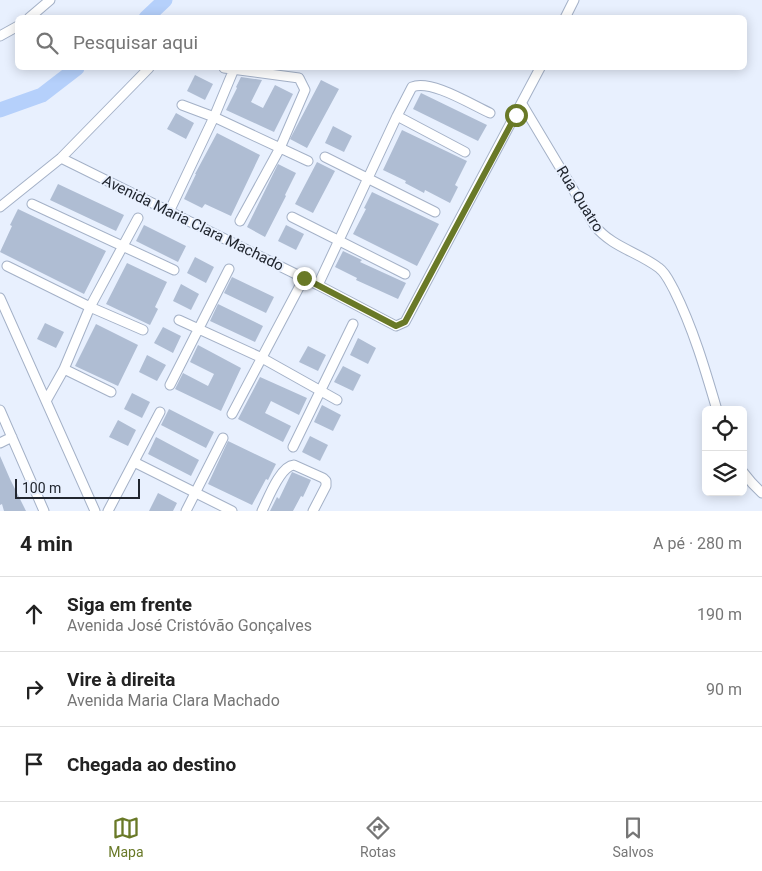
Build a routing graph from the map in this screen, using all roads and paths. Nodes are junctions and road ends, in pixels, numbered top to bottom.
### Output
1 (50, 0) edge
2 (574, 0) edge
3 (32, 15) edge
4 (566, 15) edge
5 (15, 28) edge
6 (0, 36) edge
7 (147, 70) edge
8 (234, 70) edge
9 (241, 70) edge
10 (539, 70) edge
11 (522, 104) junction
12 (182, 105) dead end
13 (490, 113) dead end
14 (397, 116) junction
15 (214, 117) junction
16 (280, 148) junction
17 (465, 152) dead end
18 (325, 157) dead end
19 (61, 158) junction
20 (308, 161) dead end
21 (368, 177) junction
22 (32, 204) dead end
23 (0, 207) edge
24 (169, 212) junction
25 (435, 212) dead end
26 (292, 217) dead end
27 (138, 218) dead end
28 (240, 220) dead end
29 (338, 240) junction
30 (122, 247) junction
31 (8, 266) dead end
32 (229, 269) dead end
33 (174, 270) dead end
34 (405, 274) dead end
35 (304, 278) junction
36 (318, 285) junction
37 (0, 298) edge
38 (90, 307) junction
39 (179, 320) dead end
40 (353, 324) dead end
41 (197, 329) junction
42 (143, 330) dead end
43 (262, 358) junction
44 (64, 369) junction
45 (170, 385) dead end
46 (111, 392) dead end
47 (321, 392) junction
48 (337, 400) dead end
49 (46, 402) junction
50 (716, 406) edge
51 (0, 410) edge
52 (160, 412) dead end
53 (232, 414) dead end
54 (12, 437) junction
55 (223, 438) dead end
56 (0, 443) edge
57 (293, 447) dead end
58 (134, 462) junction
59 (747, 476) edge
60 (194, 493) junction
61 (762, 493) edge
62 (44, 511) edge
63 (95, 511) edge
64 (108, 511) edge
65 (186, 511) edge
66 (232, 511) edge
67 (262, 511) edge
68 (313, 511) edge

1 - 3 street
2 - 4 street
5 - 6 street
7 - 19 street
8 - 15 street
9 - 16 street
10 - 11 street
11 - 36 street, Avenida Maria Clara Machado
11 - 50 street, Rua Quatro
12 - 15 street
13 - 14 street
14 - 17 street
14 - 21 street
15 - 16 street
15 - 24 street
16 - 20 street
16 - 28 street
18 - 21 street
19 - 23 street
19 - 24 street, Avenida Maria Clara Machado
21 - 25 street
21 - 29 street
22 - 30 street
24 - 35 street, Avenida Maria Clara Machado
26 - 29 street
27 - 30 street
29 - 34 street
29 - 36 street
30 - 33 street
30 - 38 street
31 - 38 street
32 - 41 street
35 - 36 street, Avenida Maria Clara Machado
35 - 43 street
37 - 49 street
38 - 42 street
38 - 44 street
39 - 41 street
40 - 47 street
41 - 43 street
41 - 45 street
43 - 47 street
43 - 53 street
44 - 46 street
44 - 49 street
47 - 48 street
47 - 57 street
49 - 63 street
51 - 54 street
52 - 58 street
54 - 56 street
54 - 62 street
55 - 60 street
58 - 60 street
58 - 64 street
59 - 61 street
60 - 65 street
60 - 66 street
67 - 68 street

